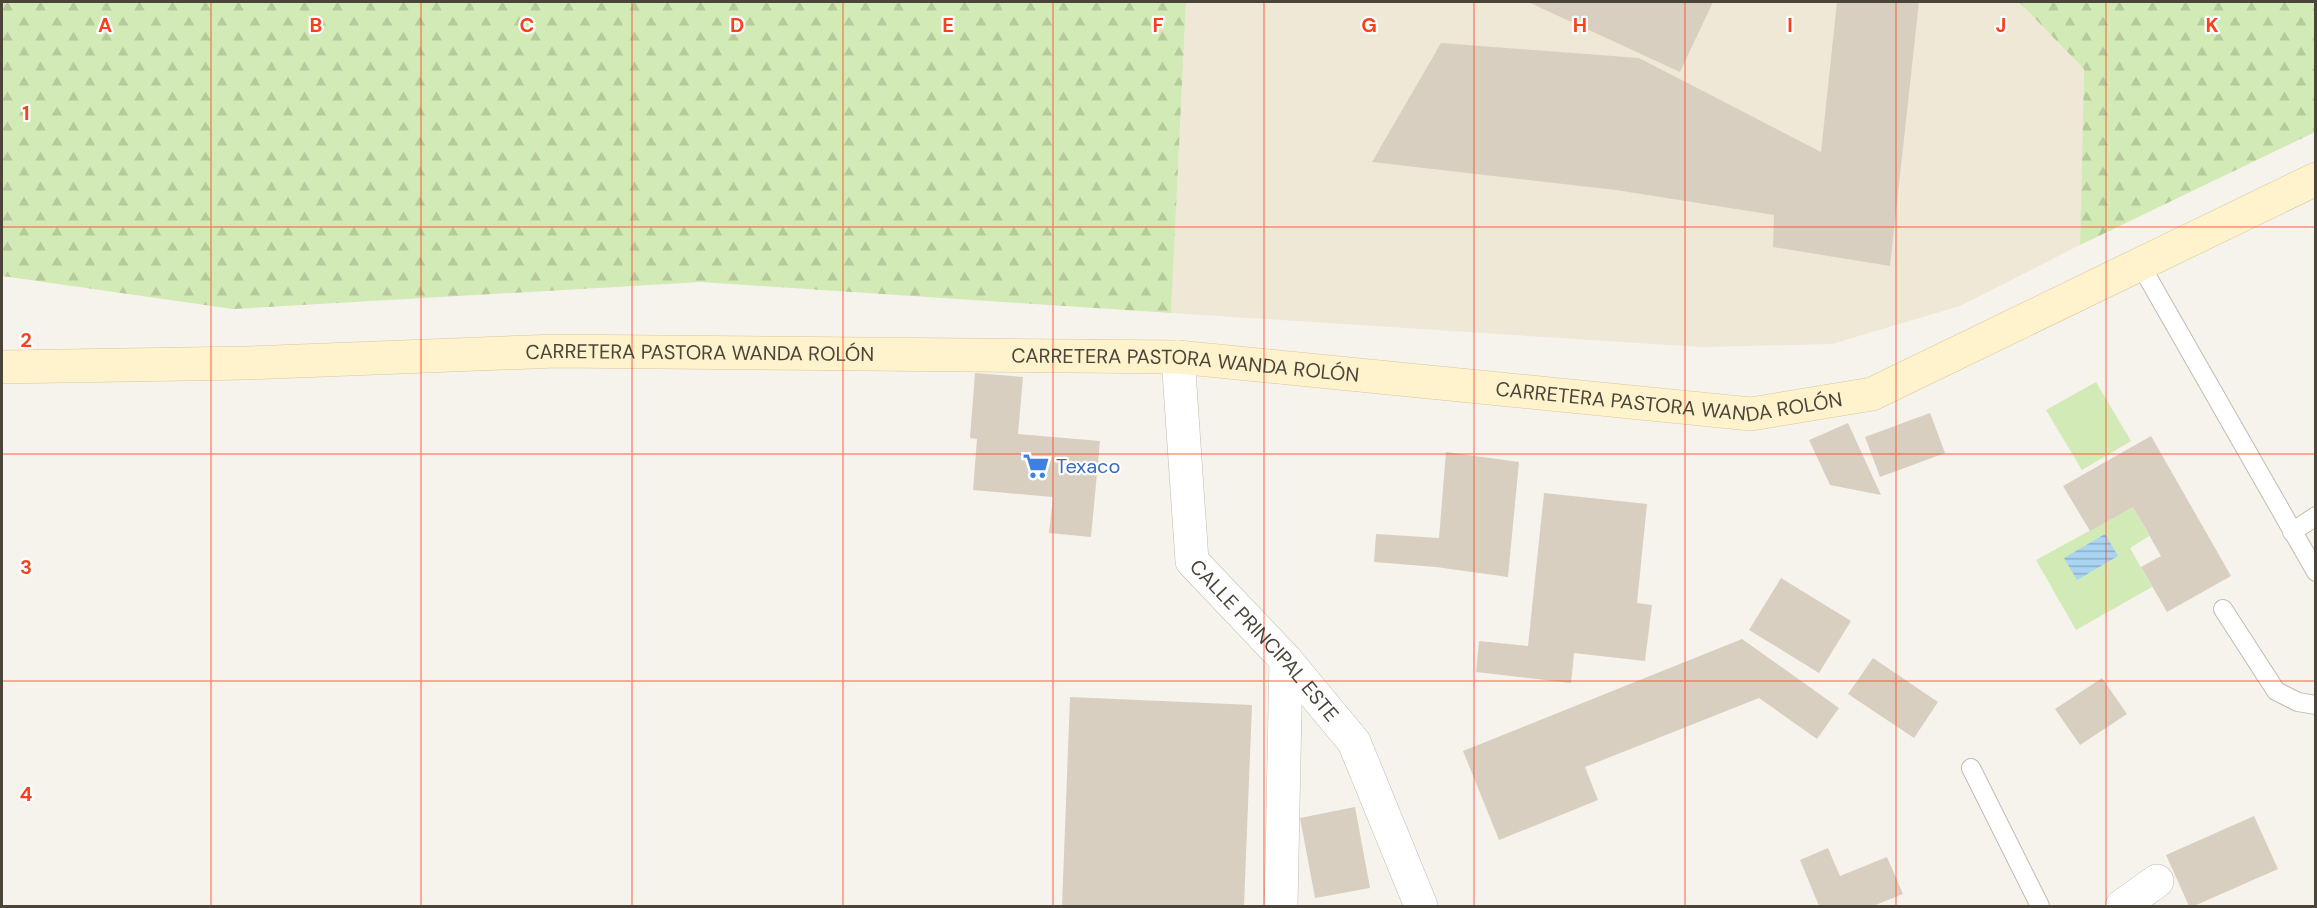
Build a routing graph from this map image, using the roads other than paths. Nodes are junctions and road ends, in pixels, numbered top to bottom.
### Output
1 (2316, 179) edge
2 (2140, 264) junction
3 (1178, 357) junction
4 (2, 367) edge
5 (2316, 516) edge
6 (2292, 532) junction
7 (2316, 572) edge
8 (2223, 609) dead end
9 (1286, 660) junction
10 (2316, 705) edge
11 (1971, 768) dead end
12 (2157, 881) dead end
13 (1281, 906) edge
14 (1421, 906) edge
15 (2040, 906) edge
16 (2122, 906) edge

1 - 2 street, CARRETERA PASTORA WANDA ROLÓN
2 - 3 street, CARRETERA PASTORA WANDA ROLÓN
2 - 6 lane
3 - 4 street, CARRETERA PASTORA WANDA ROLÓN
3 - 9 street, CALLE PRINCIPAL ESTE
5 - 6 lane
6 - 7 lane
8 - 10 lane
9 - 13 street
9 - 14 street, CALLE PRINCIPAL ESTE
11 - 15 lane
12 - 16 street

